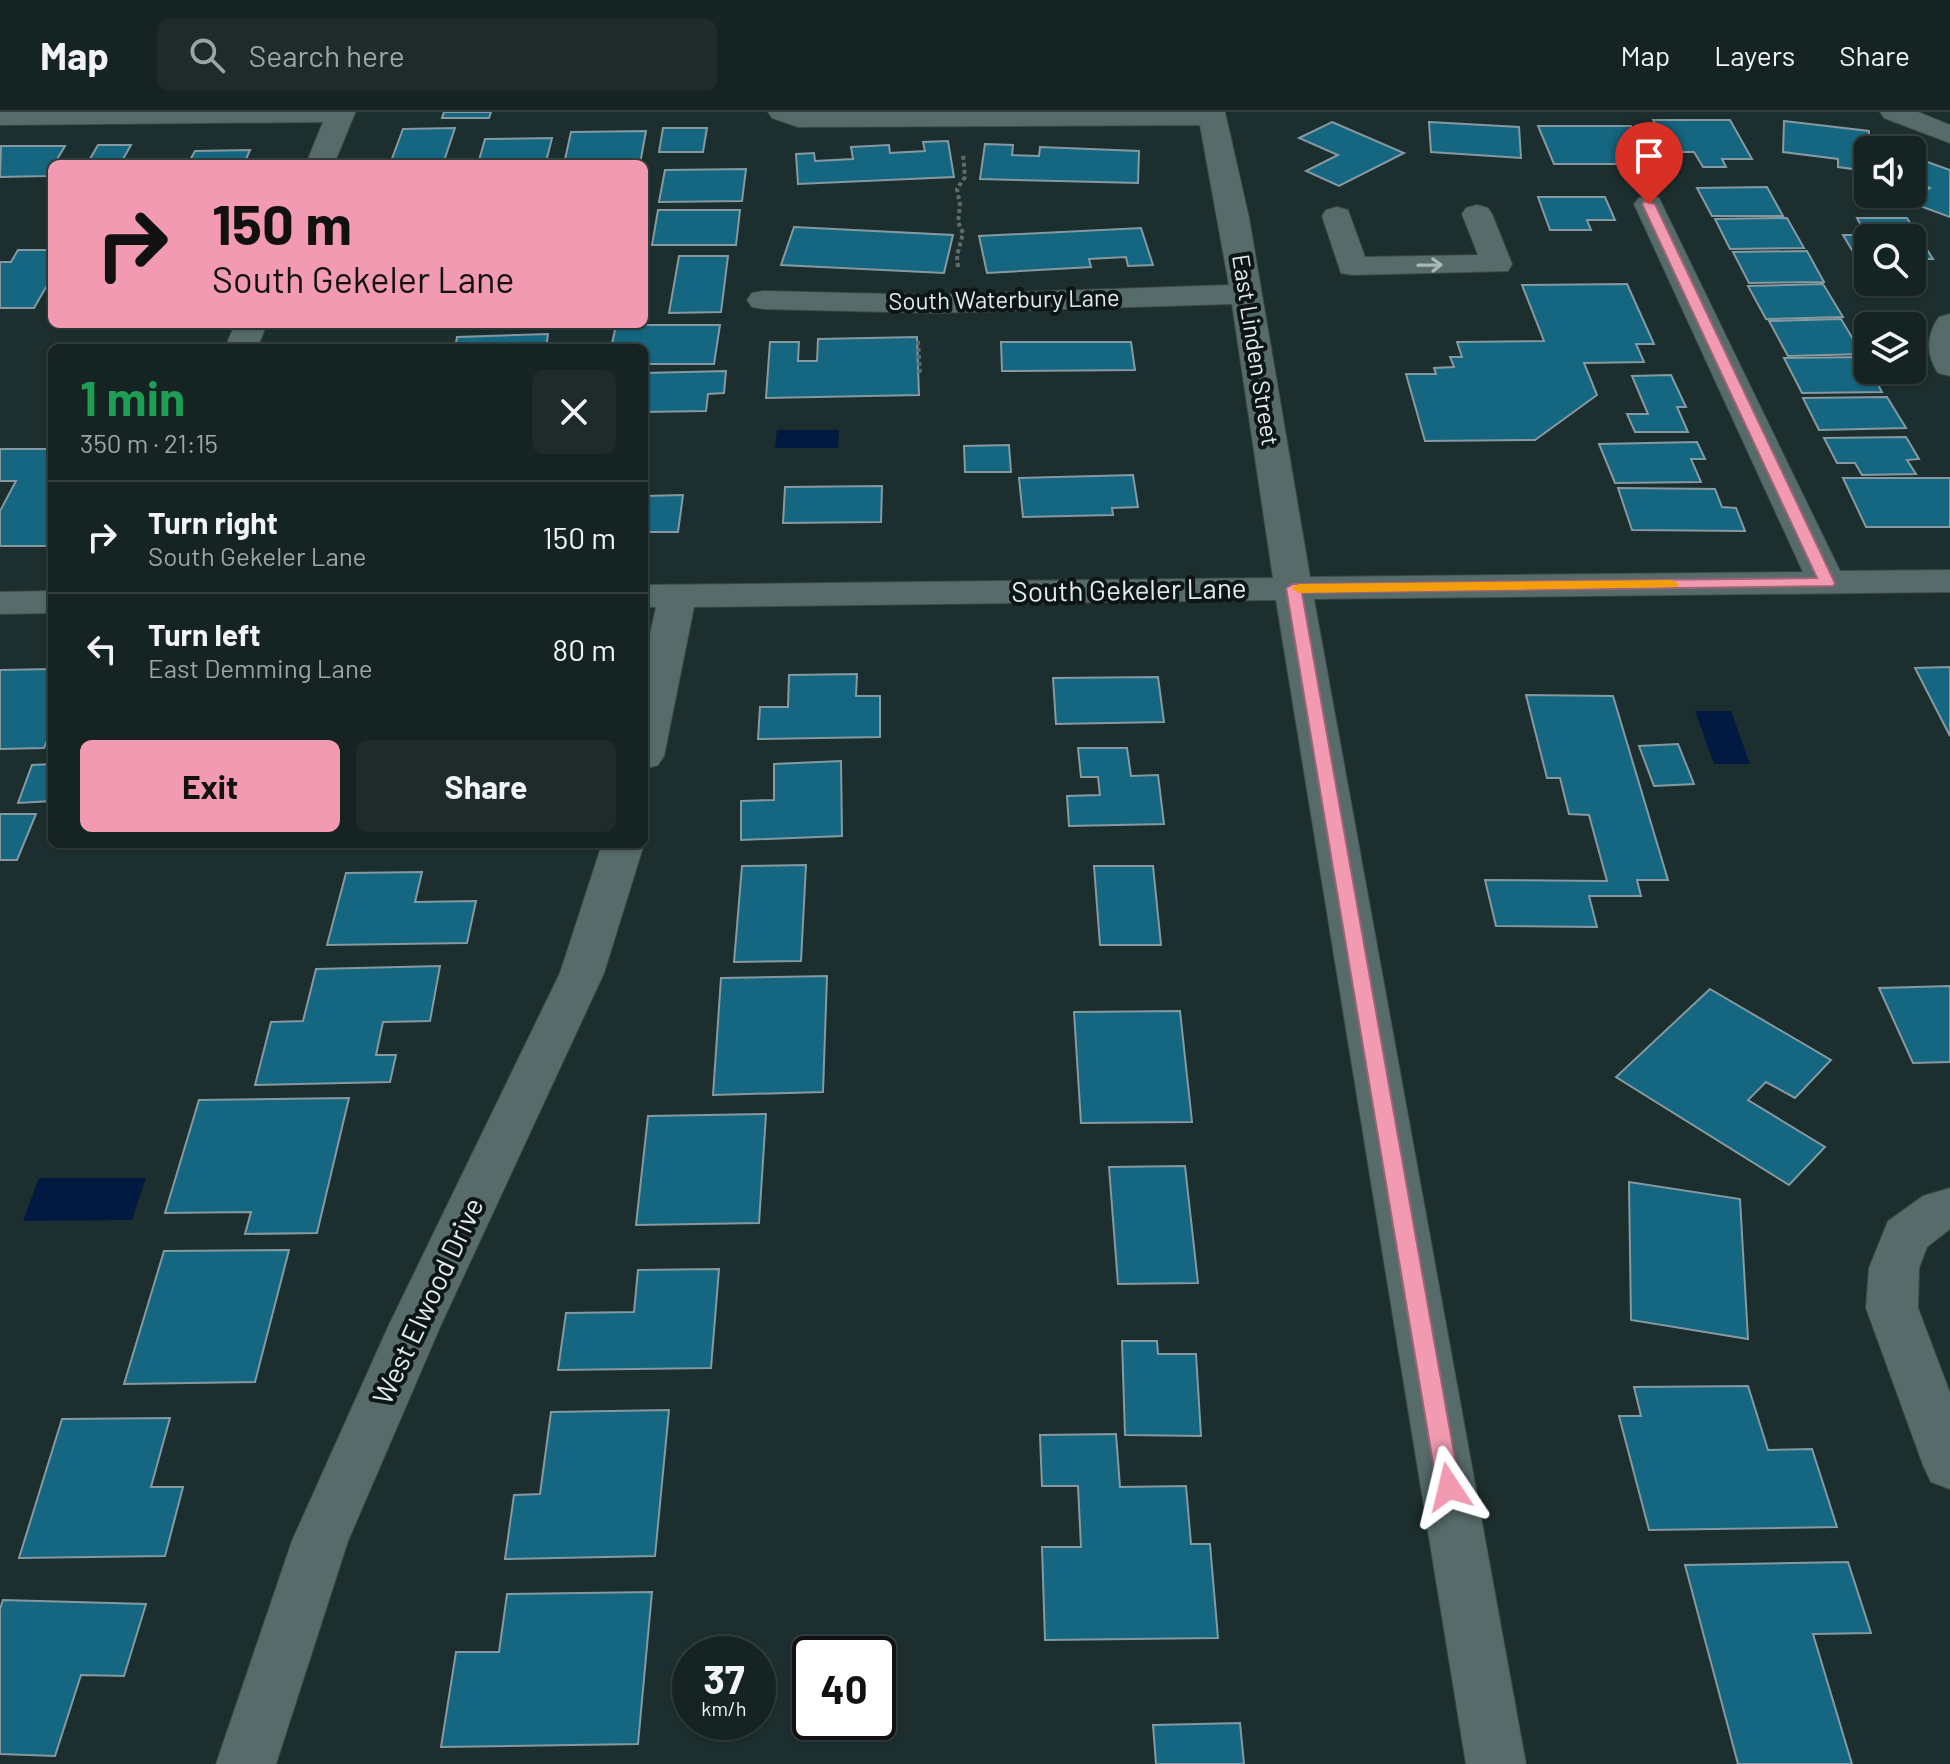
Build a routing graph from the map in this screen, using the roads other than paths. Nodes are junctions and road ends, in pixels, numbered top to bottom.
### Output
1 (341, 112) edge
2 (782, 112) edge
3 (1894, 112) edge
4 (1211, 114) edge
5 (0, 117) edge
6 (1950, 135) edge
7 (322, 160) edge
8 (1649, 204) dead end
9 (1477, 214) dead end
10 (1337, 216) dead end
11 (1245, 294) junction
12 (763, 300) dead end
13 (1950, 324) edge
14 (1950, 366) edge
15 (1950, 581) edge
16 (1827, 583) junction
17 (1293, 588) junction
18 (660, 596) edge
19 (48, 602) edge
20 (0, 603) edge
21 (648, 716) edge
22 (622, 848) edge
23 (1950, 1207) edge
24 (1950, 1465) edge
25 (246, 1764) edge
26 (1496, 1764) edge

1 - 5 street
1 - 7 street
2 - 4 street
3 - 6 street
4 - 11 street, East Linden Street
8 - 16 street
10 -> 9 street
11 - 12 street, South Waterbury Lane
11 - 17 street, East Linden Street
13 - 14 street
15 - 16 street, South Gekeler Lane
16 - 17 street, South Gekeler Lane
17 - 18 street, South Gekeler Lane
17 - 26 street, East Linden Street
18 - 21 street
19 - 20 street
22 - 25 street, West Elwood Drive
23 - 24 street

